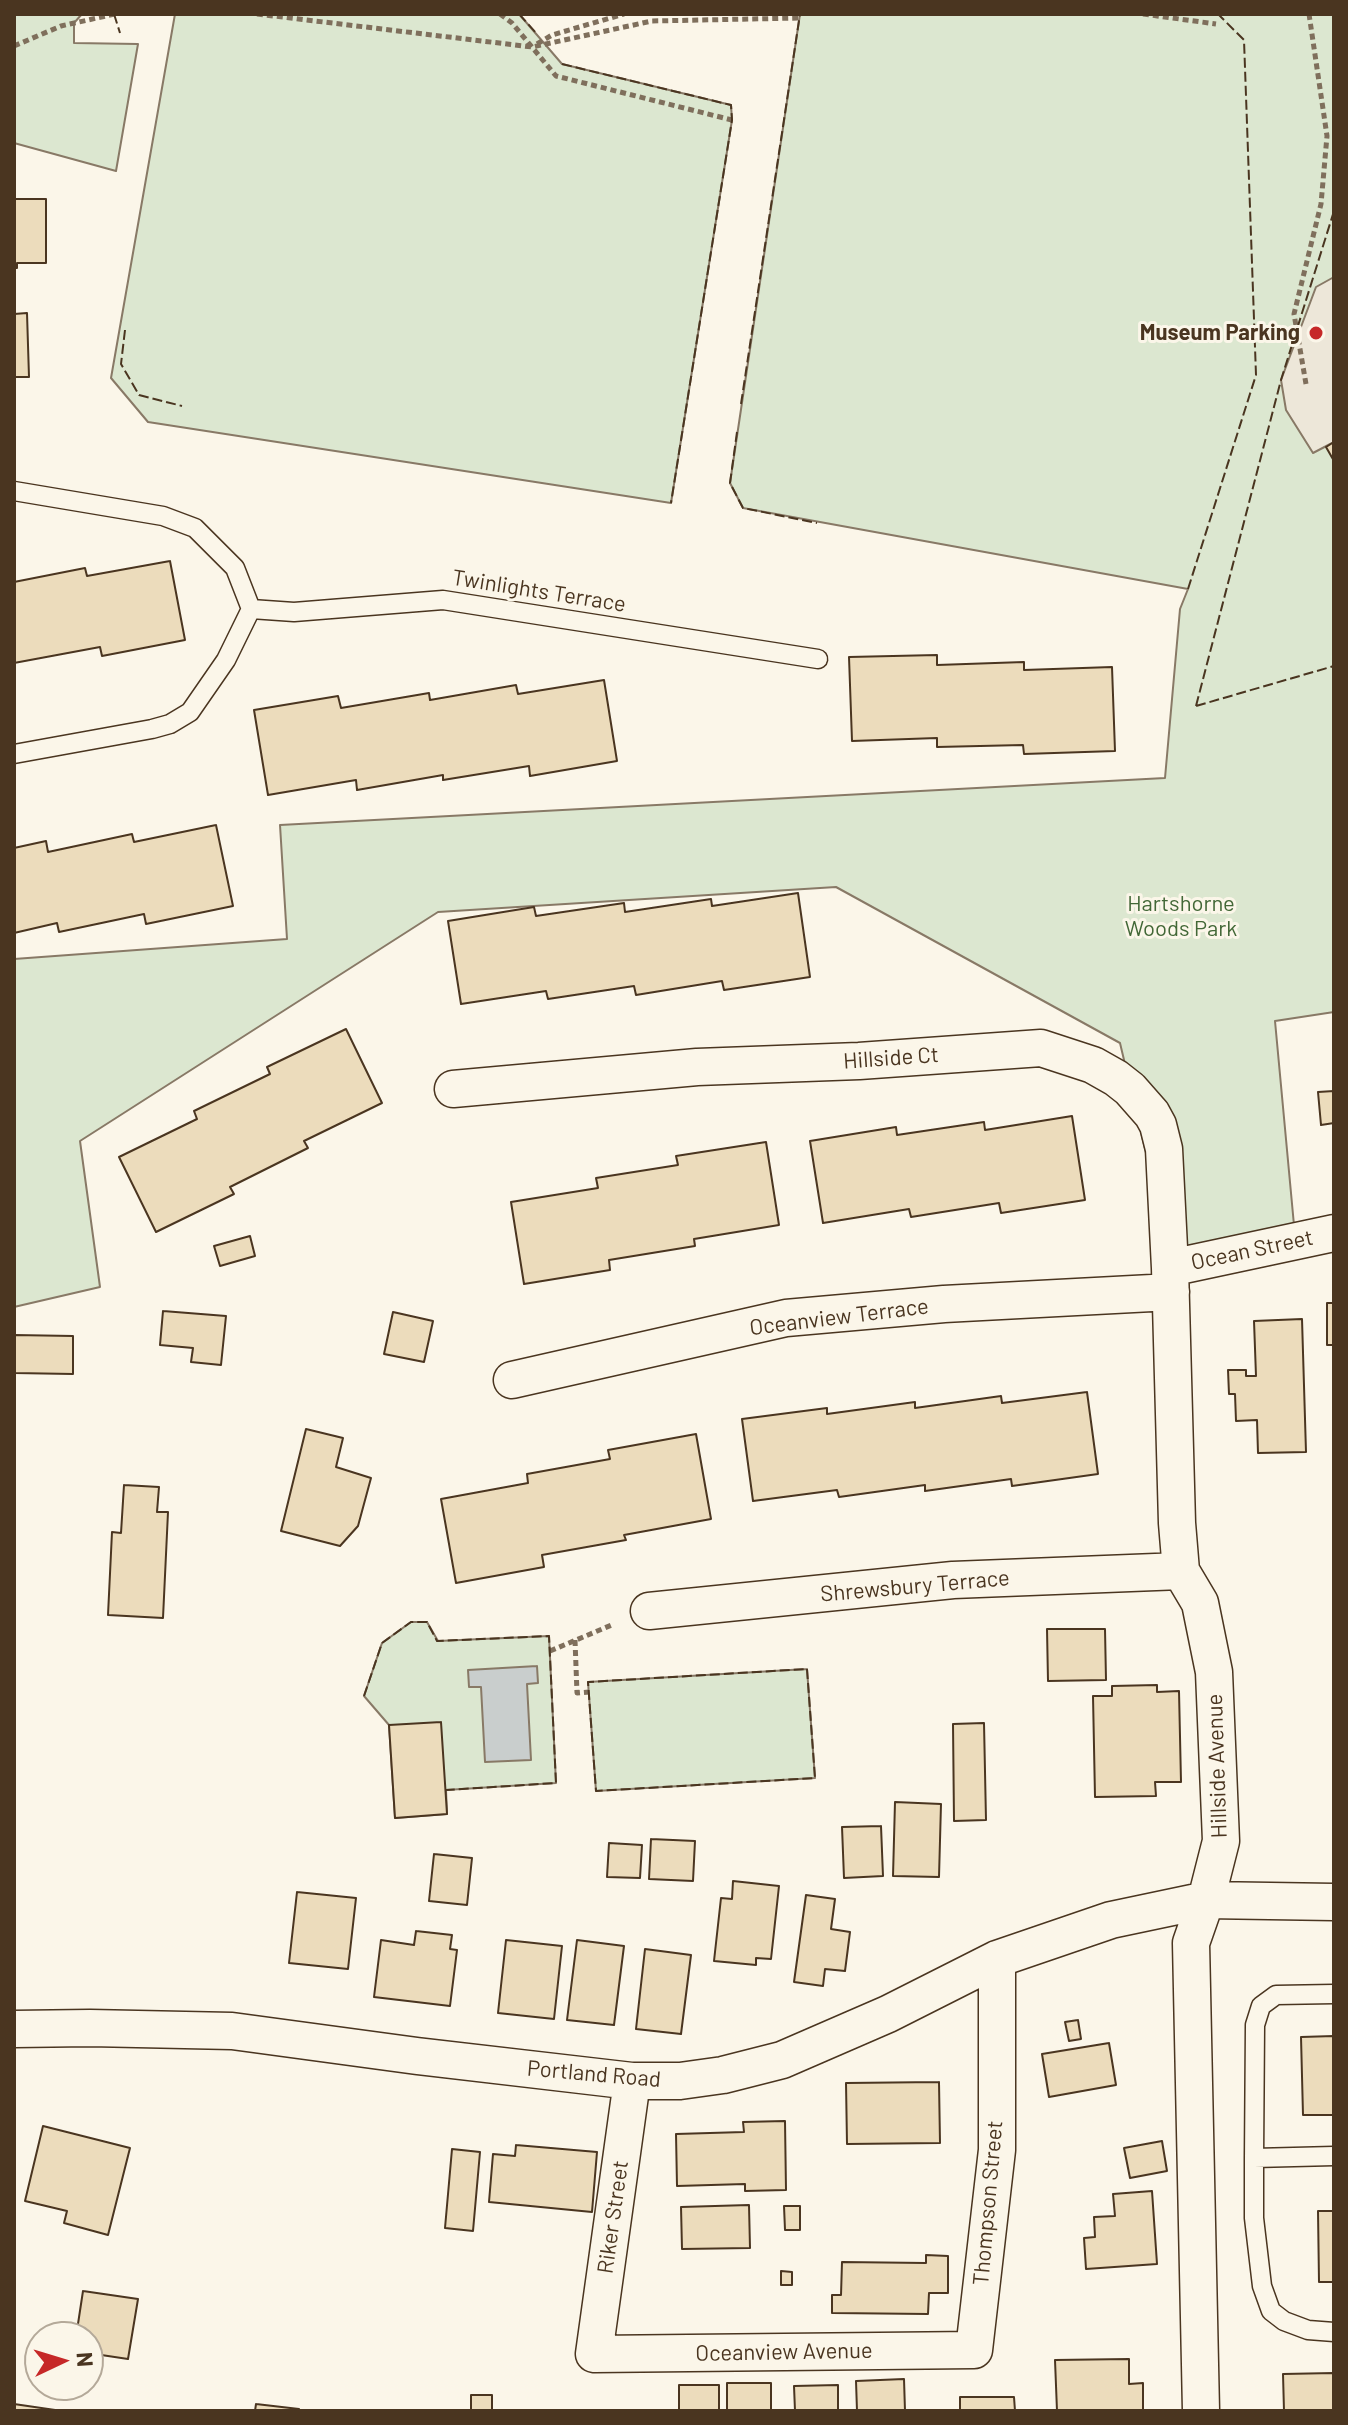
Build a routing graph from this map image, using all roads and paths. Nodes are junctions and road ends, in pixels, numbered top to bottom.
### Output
1 (115, 14) edge
2 (257, 14) edge
3 (500, 14) edge
4 (624, 14) edge
5 (1143, 14) edge
6 (1309, 14) edge
7 (799, 18) dead end
8 (1216, 24) dead end
9 (14, 46) edge
10 (532, 47) junction
11 (732, 120) dead end
12 (1306, 384) dead end
13 (14, 491) edge
14 (251, 609) junction
15 (818, 659) dead end
16 (14, 754) edge
17 (453, 1089) dead end
18 (1334, 1233) edge
19 (1170, 1280) junction
20 (512, 1380) dead end
21 (1181, 1571) junction
22 (649, 1611) joint
23 (575, 1640) junction
24 (550, 1651) dead end
25 (589, 1692) dead end
26 (1206, 1900) junction
27 (1334, 1902) edge
28 (997, 1959) junction
29 (1334, 1994) edge
30 (14, 2029) edge
31 (632, 2081) junction
32 (1334, 2156) edge
33 (1254, 2158) junction
34 (1334, 2332) edge
35 (974, 2350) joint
36 (594, 2354) joint
37 (1201, 2411) edge

1 - 9 path
2 - 10 path
3 - 10 path
4 - 10 path
5 - 8 path
6 - 12 path
7 - 10 path
10 - 11 path
13 - 14 lane
14 - 15 lane, Twinlights Terrace
14 - 16 lane
17 - 19 street, Hillside Ct
18 - 19 street, Ocean Street
19 - 20 street, Oceanview Terrace
19 - 21 street, Hillside Avenue
21 - 22 street, Shrewsbury Terrace
21 - 26 street, Hillside Avenue
22 - 23 path
23 - 24 path
23 - 25 path
26 - 27 street, Portland Road
26 - 28 street, Portland Road
26 - 37 street, Hillside Avenue
28 - 31 street, Portland Road
28 - 35 street, Thompson Street
29 - 33 lane
30 - 31 street, Portland Road
31 - 36 street, Riker Street
32 - 33 lane
33 - 34 lane
35 - 36 street, Oceanview Avenue

